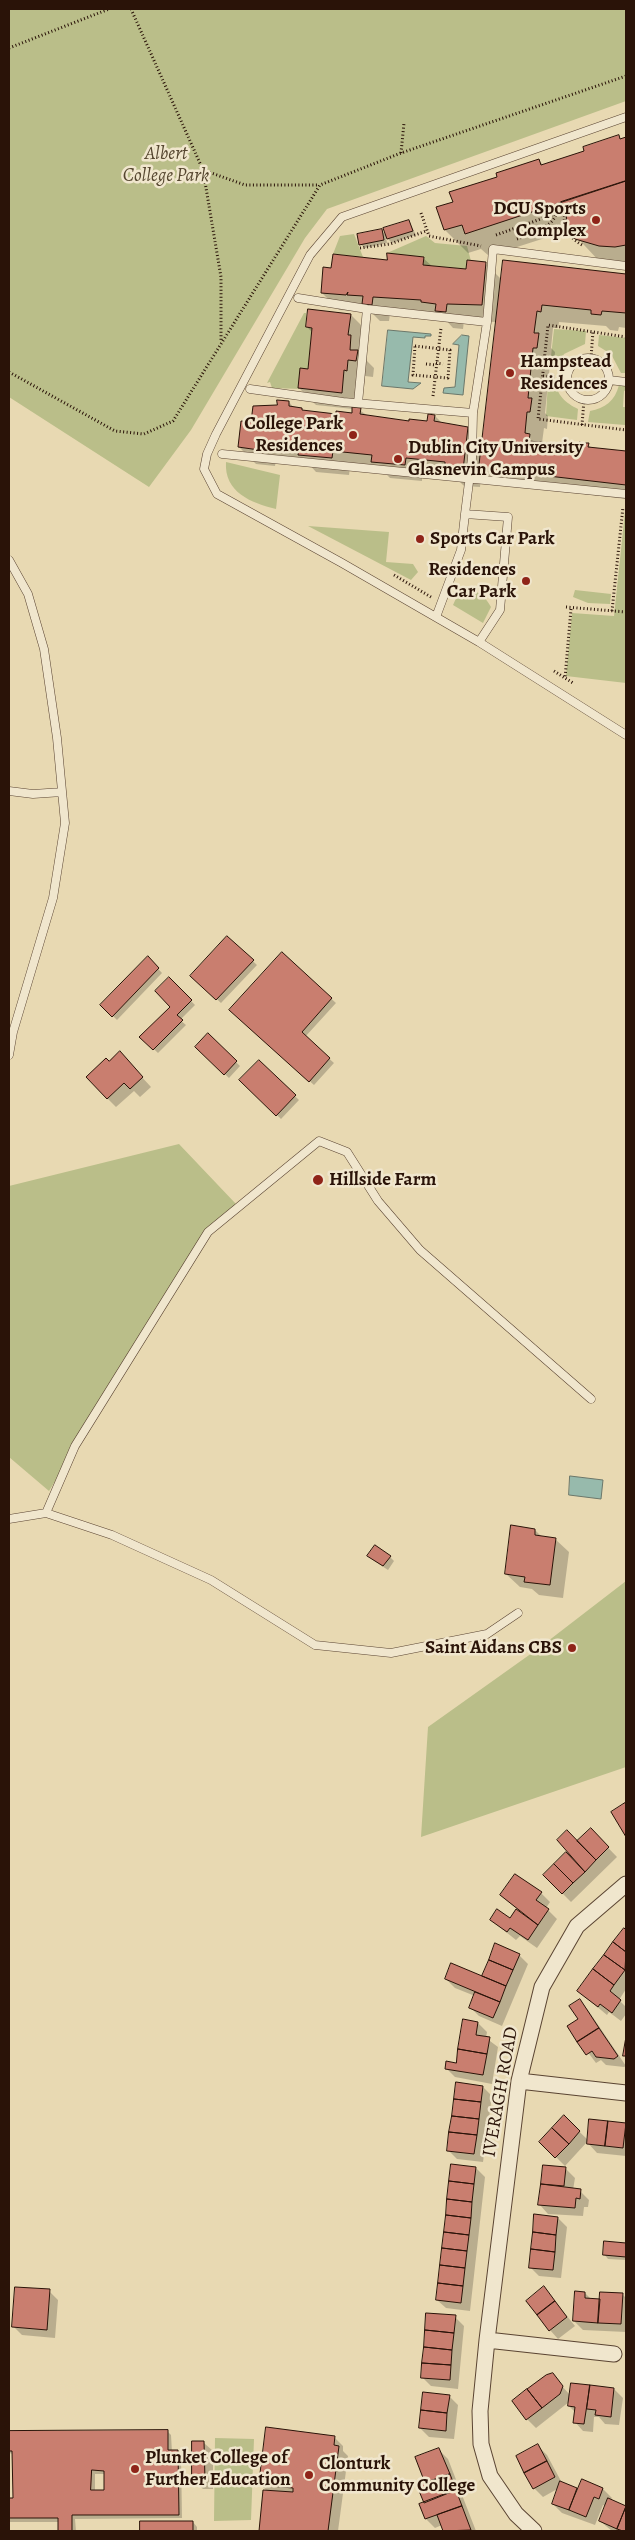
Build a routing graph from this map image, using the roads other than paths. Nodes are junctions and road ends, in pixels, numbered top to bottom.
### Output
1 (626, 117) edge
2 (626, 266) edge
3 (298, 298) dead end
4 (367, 308) junction
5 (487, 322) junction
6 (609, 380) junction
7 (626, 382) edge
8 (250, 389) dead end
9 (358, 403) junction
10 (473, 413) junction
11 (222, 454) dead end
12 (470, 480) junction
13 (626, 494) edge
14 (465, 514) junction
15 (9, 560) edge
16 (436, 617) junction
17 (479, 642) junction
18 (626, 735) edge
19 (9, 791) edge
20 (62, 792) junction
21 (9, 1055) edge
22 (591, 1399) dead end
23 (46, 1513) junction
24 (9, 1519) edge
25 (518, 1613) dead end
26 (626, 1884) edge
27 (519, 2081) junction
28 (626, 2093) edge
29 (487, 2340) junction
30 (614, 2354) dead end
31 (534, 2531) edge

1 - 16 lane
2 - 5 lane
3 - 4 lane
4 - 5 lane
4 - 9 lane
5 - 10 lane
6 - 6 lane
6 - 7 lane
8 - 9 lane
9 - 10 lane
10 - 12 lane
11 - 12 lane
12 - 13 lane
12 - 14 lane
14 - 16 lane
14 - 17 lane
15 - 20 lane
16 - 17 lane
17 - 18 lane
19 - 20 lane
20 - 21 lane
22 - 23 lane
23 - 24 lane
23 - 25 lane
26 - 27 street, IVERAGH ROAD
27 - 28 street
27 - 29 street, IVERAGH ROAD
29 - 30 street
29 - 31 street, IVERAGH ROAD

